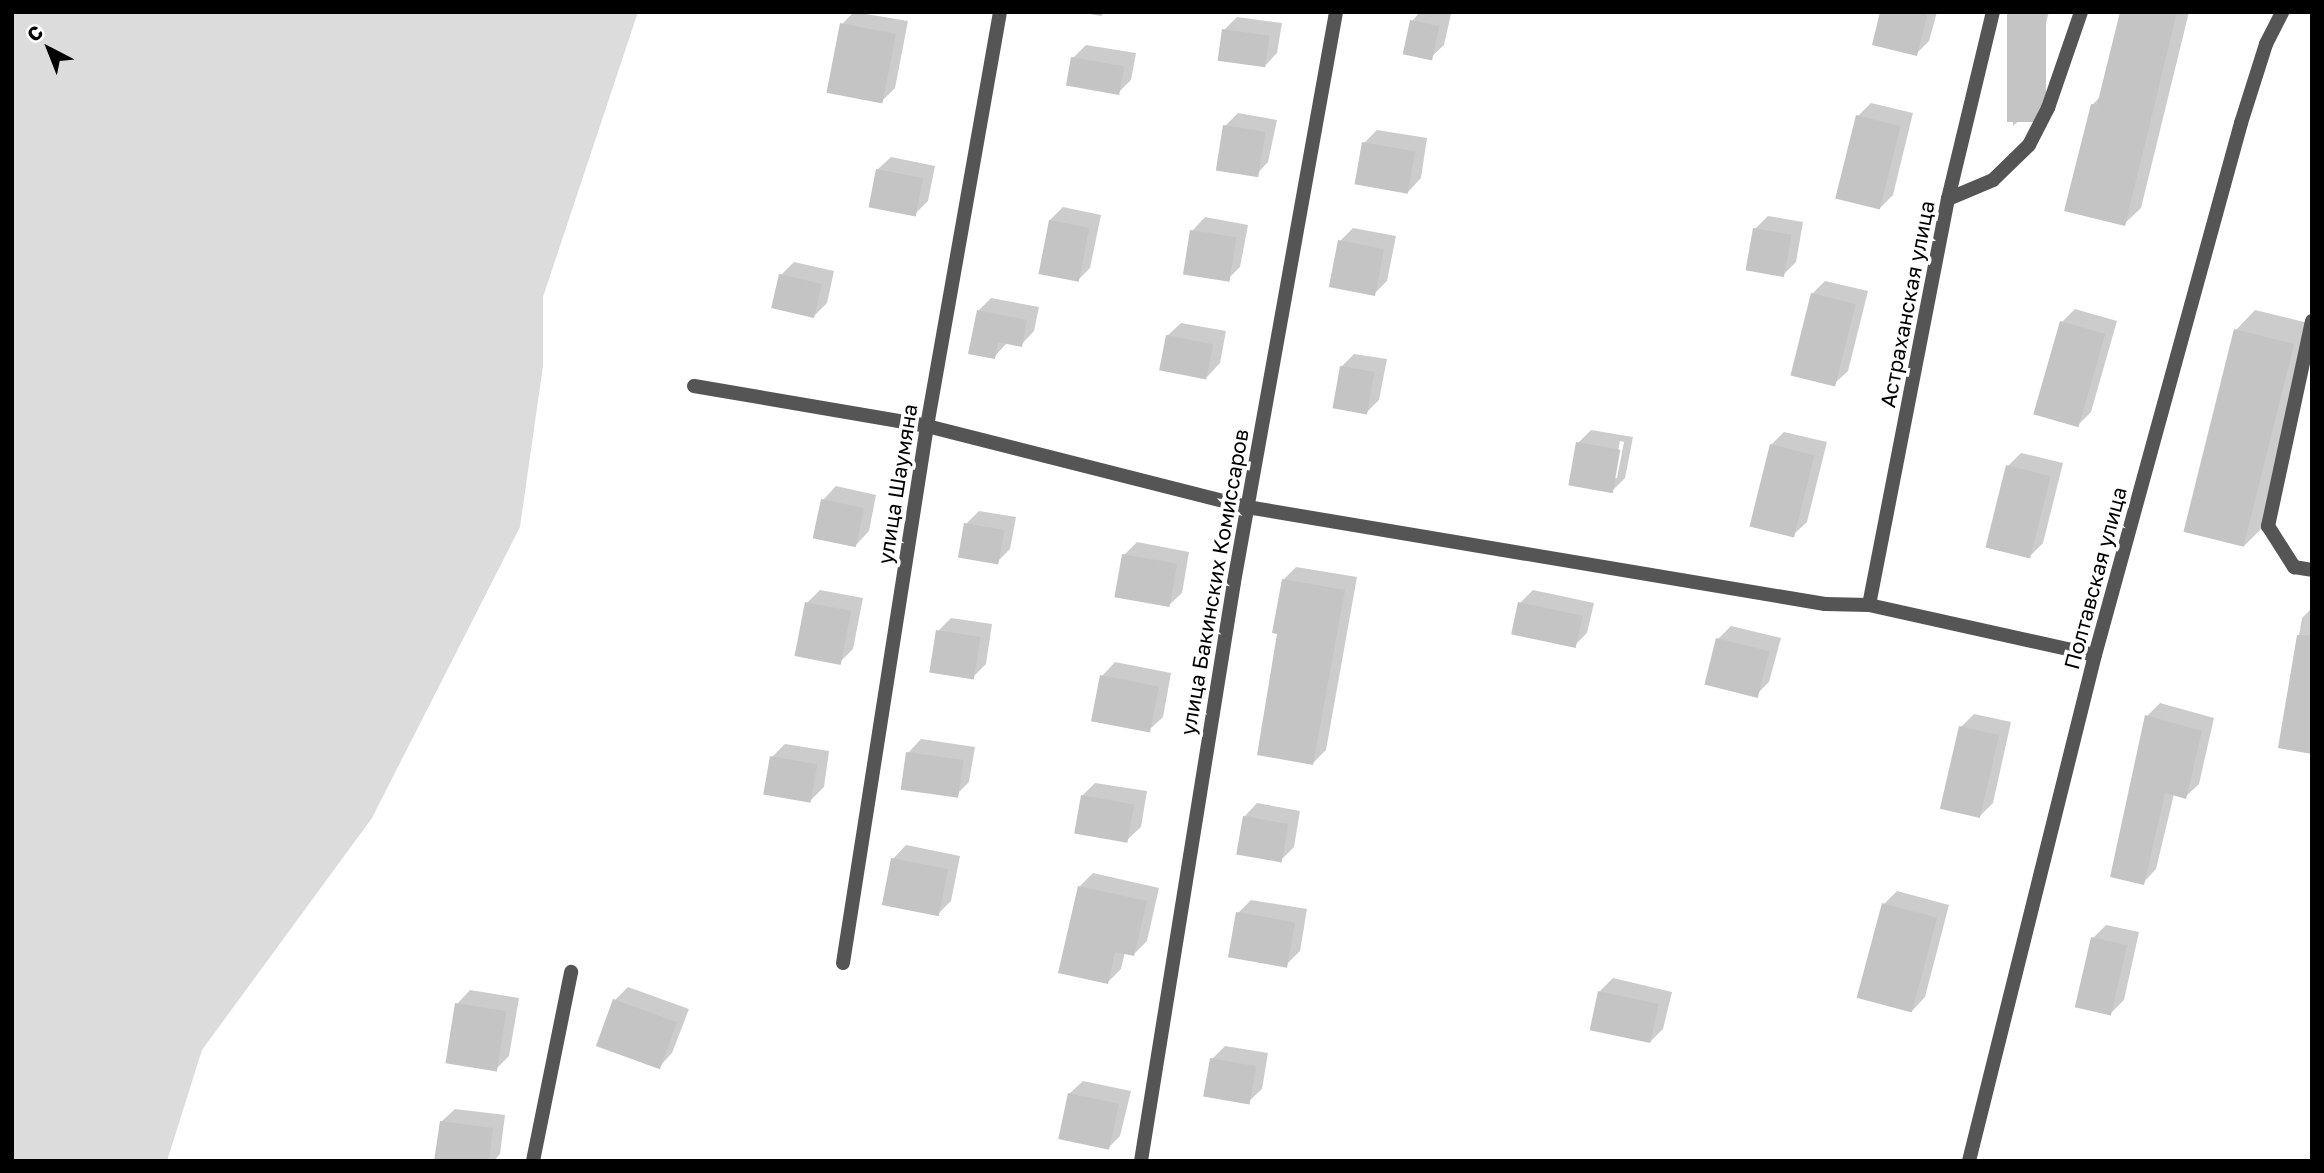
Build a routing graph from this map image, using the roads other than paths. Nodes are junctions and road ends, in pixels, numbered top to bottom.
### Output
1 (1000, 12) edge
2 (1336, 12) edge
3 (1993, 12) edge
4 (2081, 12) edge
5 (2282, 12) edge
6 (1948, 199) junction
7 (2312, 321) edge
8 (694, 386) dead end
9 (927, 426) junction
10 (1247, 507) junction
11 (2312, 570) edge
12 (1869, 605) junction
13 (2095, 655) junction
14 (843, 963) dead end
15 (570, 972) dead end
16 (533, 1161) edge
17 (1141, 1161) edge
18 (1969, 1161) edge

1 - 9 street, улица Шаумяна
2 - 10 street, улица Бакинских Комиссаров
3 - 6 street, Астраханская улица
4 - 6 street
5 - 13 street, Полтавская улица
6 - 12 street, Астраханская улица
7 - 11 street
8 - 9 street
9 - 10 street
9 - 14 street, улица Шаумяна
10 - 12 street
10 - 17 street, улица Бакинских Комиссаров
12 - 13 street
13 - 18 street, Полтавская улица
15 - 16 street

